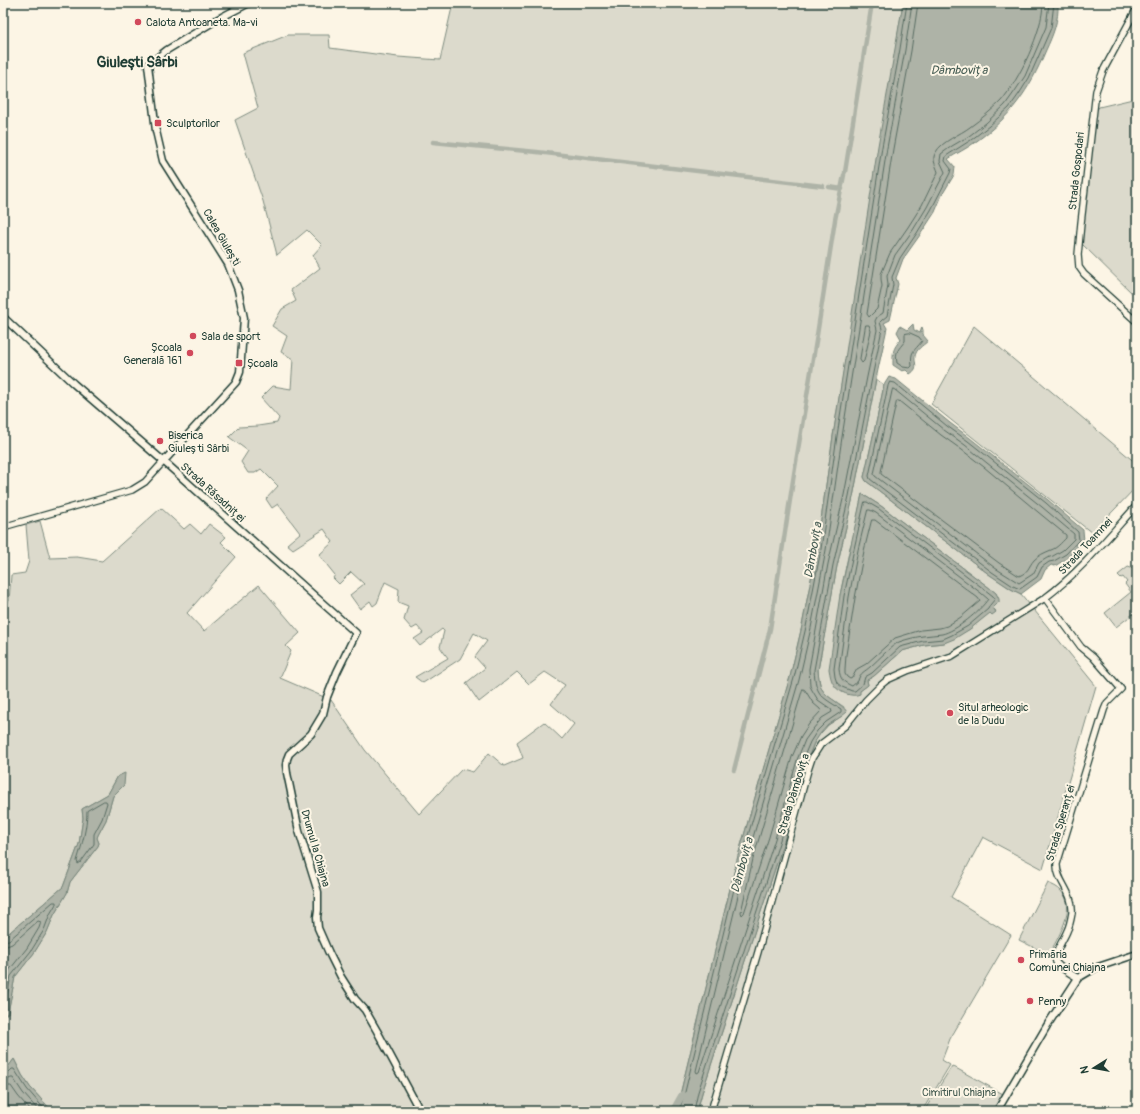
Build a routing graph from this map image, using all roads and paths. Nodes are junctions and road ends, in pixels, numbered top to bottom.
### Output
1 (249, 3) edge
2 (1137, 8) edge
3 (3, 317) edge
4 (1137, 322) edge
5 (164, 461) junction
6 (1137, 505) edge
7 (3, 527) edge
8 (1045, 598) junction
9 (356, 633) joint
10 (1137, 954) edge
11 (1078, 978) junction
12 (420, 1111) edge
13 (711, 1111) edge
14 (997, 1111) edge

1 - 5 main road, Calea Giulești
2 - 4 street, Strada Gospodari
3 - 5 main road, Strada Răsadniței
5 - 7 street, Calea Giulești
5 - 9 main road, Strada Răsadniței
6 - 8 street, Strada Toamnei
8 - 11 street, Strada Speranței
8 - 13 street, Strada Dâmbovița
9 - 12 main road, Drumul la Chiajna
10 - 11 main road
11 - 14 main road

